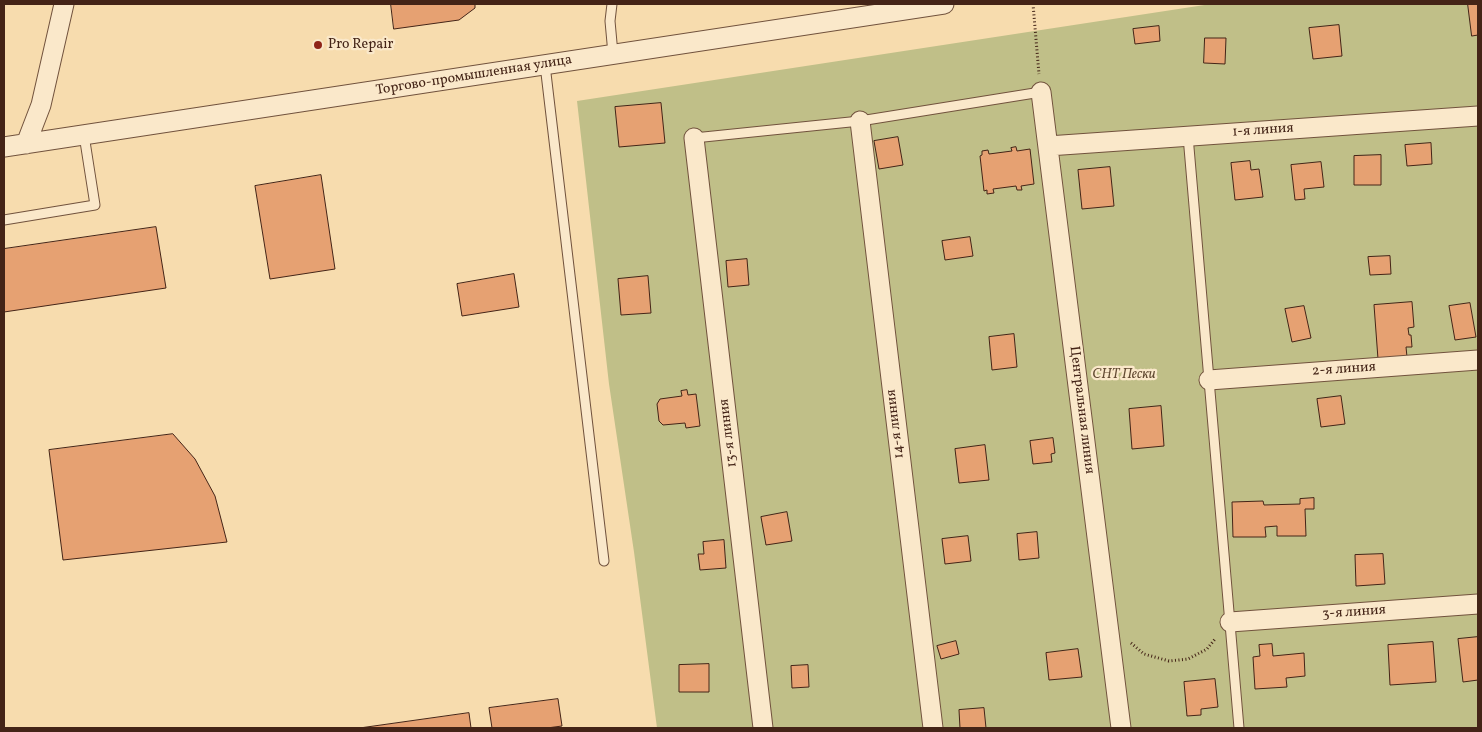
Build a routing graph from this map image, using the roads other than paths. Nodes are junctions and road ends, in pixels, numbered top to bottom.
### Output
1 (64, 4) edge
2 (612, 4) edge
3 (944, 4) edge
4 (613, 54) junction
5 (545, 65) junction
6 (1041, 92) joint
7 (1478, 116) edge
8 (860, 121) junction
9 (84, 135) junction
10 (1188, 136) junction
11 (694, 138) joint
12 (26, 144) junction
13 (1048, 146) junction
14 (4, 148) edge
15 (4, 220) edge
16 (1478, 360) edge
17 (1209, 380) junction
18 (604, 561) dead end
19 (1478, 604) edge
20 (1230, 622) junction
21 (763, 728) edge
22 (933, 728) edge
23 (1122, 728) edge
24 (1239, 728) edge

1 - 12 street
2 - 4 lane
3 - 4 street, Торгово-промышленная улица
4 - 5 street, Торгово-промышленная улица
5 - 9 street, Торгово-промышленная улица
5 - 18 lane
6 - 8 lane
6 - 13 street, Центральная линия
7 - 10 street, 1-я линия
8 - 11 lane
8 - 22 street, 14-я линия
9 - 12 street, Торгово-промышленная улица
9 - 15 lane
10 - 13 street, 1-я линия
10 - 17 lane
11 - 21 street, 13-я линия
12 - 14 street, Торгово-промышленная улица
13 - 23 street, Центральная линия
16 - 17 street, 2-я линия
17 - 20 lane
19 - 20 street, 3-я линия
20 - 24 lane

